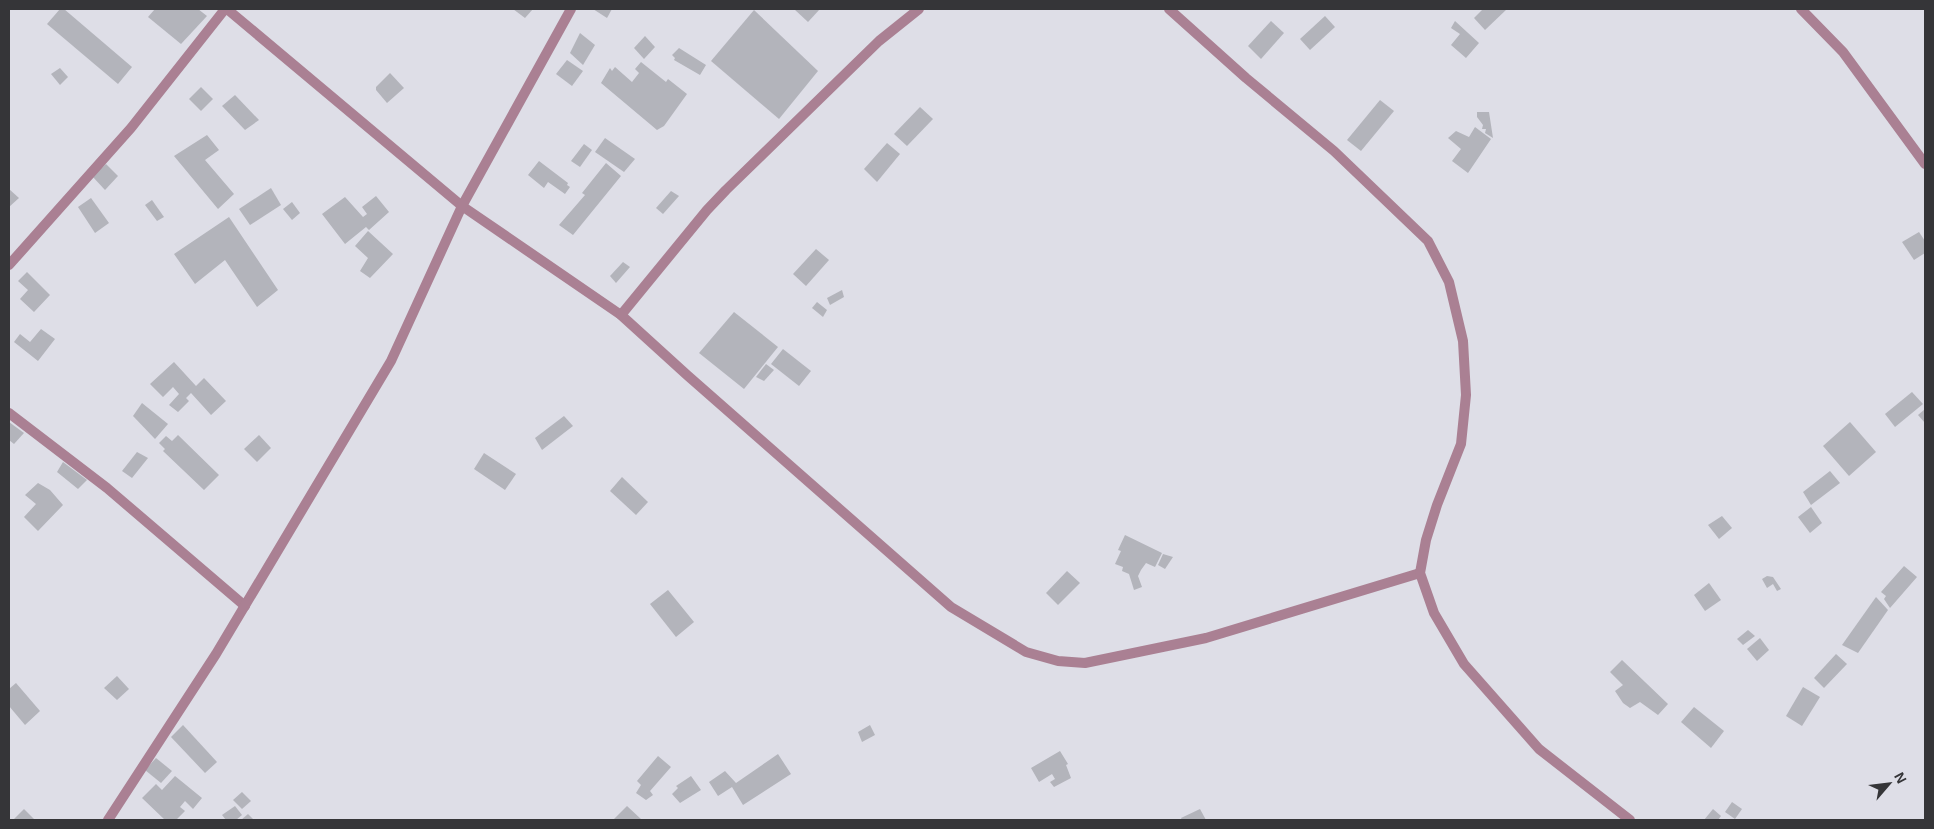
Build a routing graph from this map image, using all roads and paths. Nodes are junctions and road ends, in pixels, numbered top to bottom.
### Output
1 (226, 9) edge
2 (571, 9) edge
3 (919, 9) edge
4 (1169, 9) edge
5 (1800, 9) edge
6 (1925, 164) edge
7 (462, 206) junction
8 (9, 265) edge
9 (622, 315) junction
10 (9, 413) edge
11 (1420, 573) junction
12 (245, 606) junction
13 (108, 820) edge
14 (1630, 820) edge

1 - 7 street
1 - 8 street
2 - 7 street
3 - 9 street
4 - 11 street
5 - 6 street
7 - 9 street
7 - 12 street
9 - 11 street
10 - 12 street
11 - 14 street
12 - 13 street

